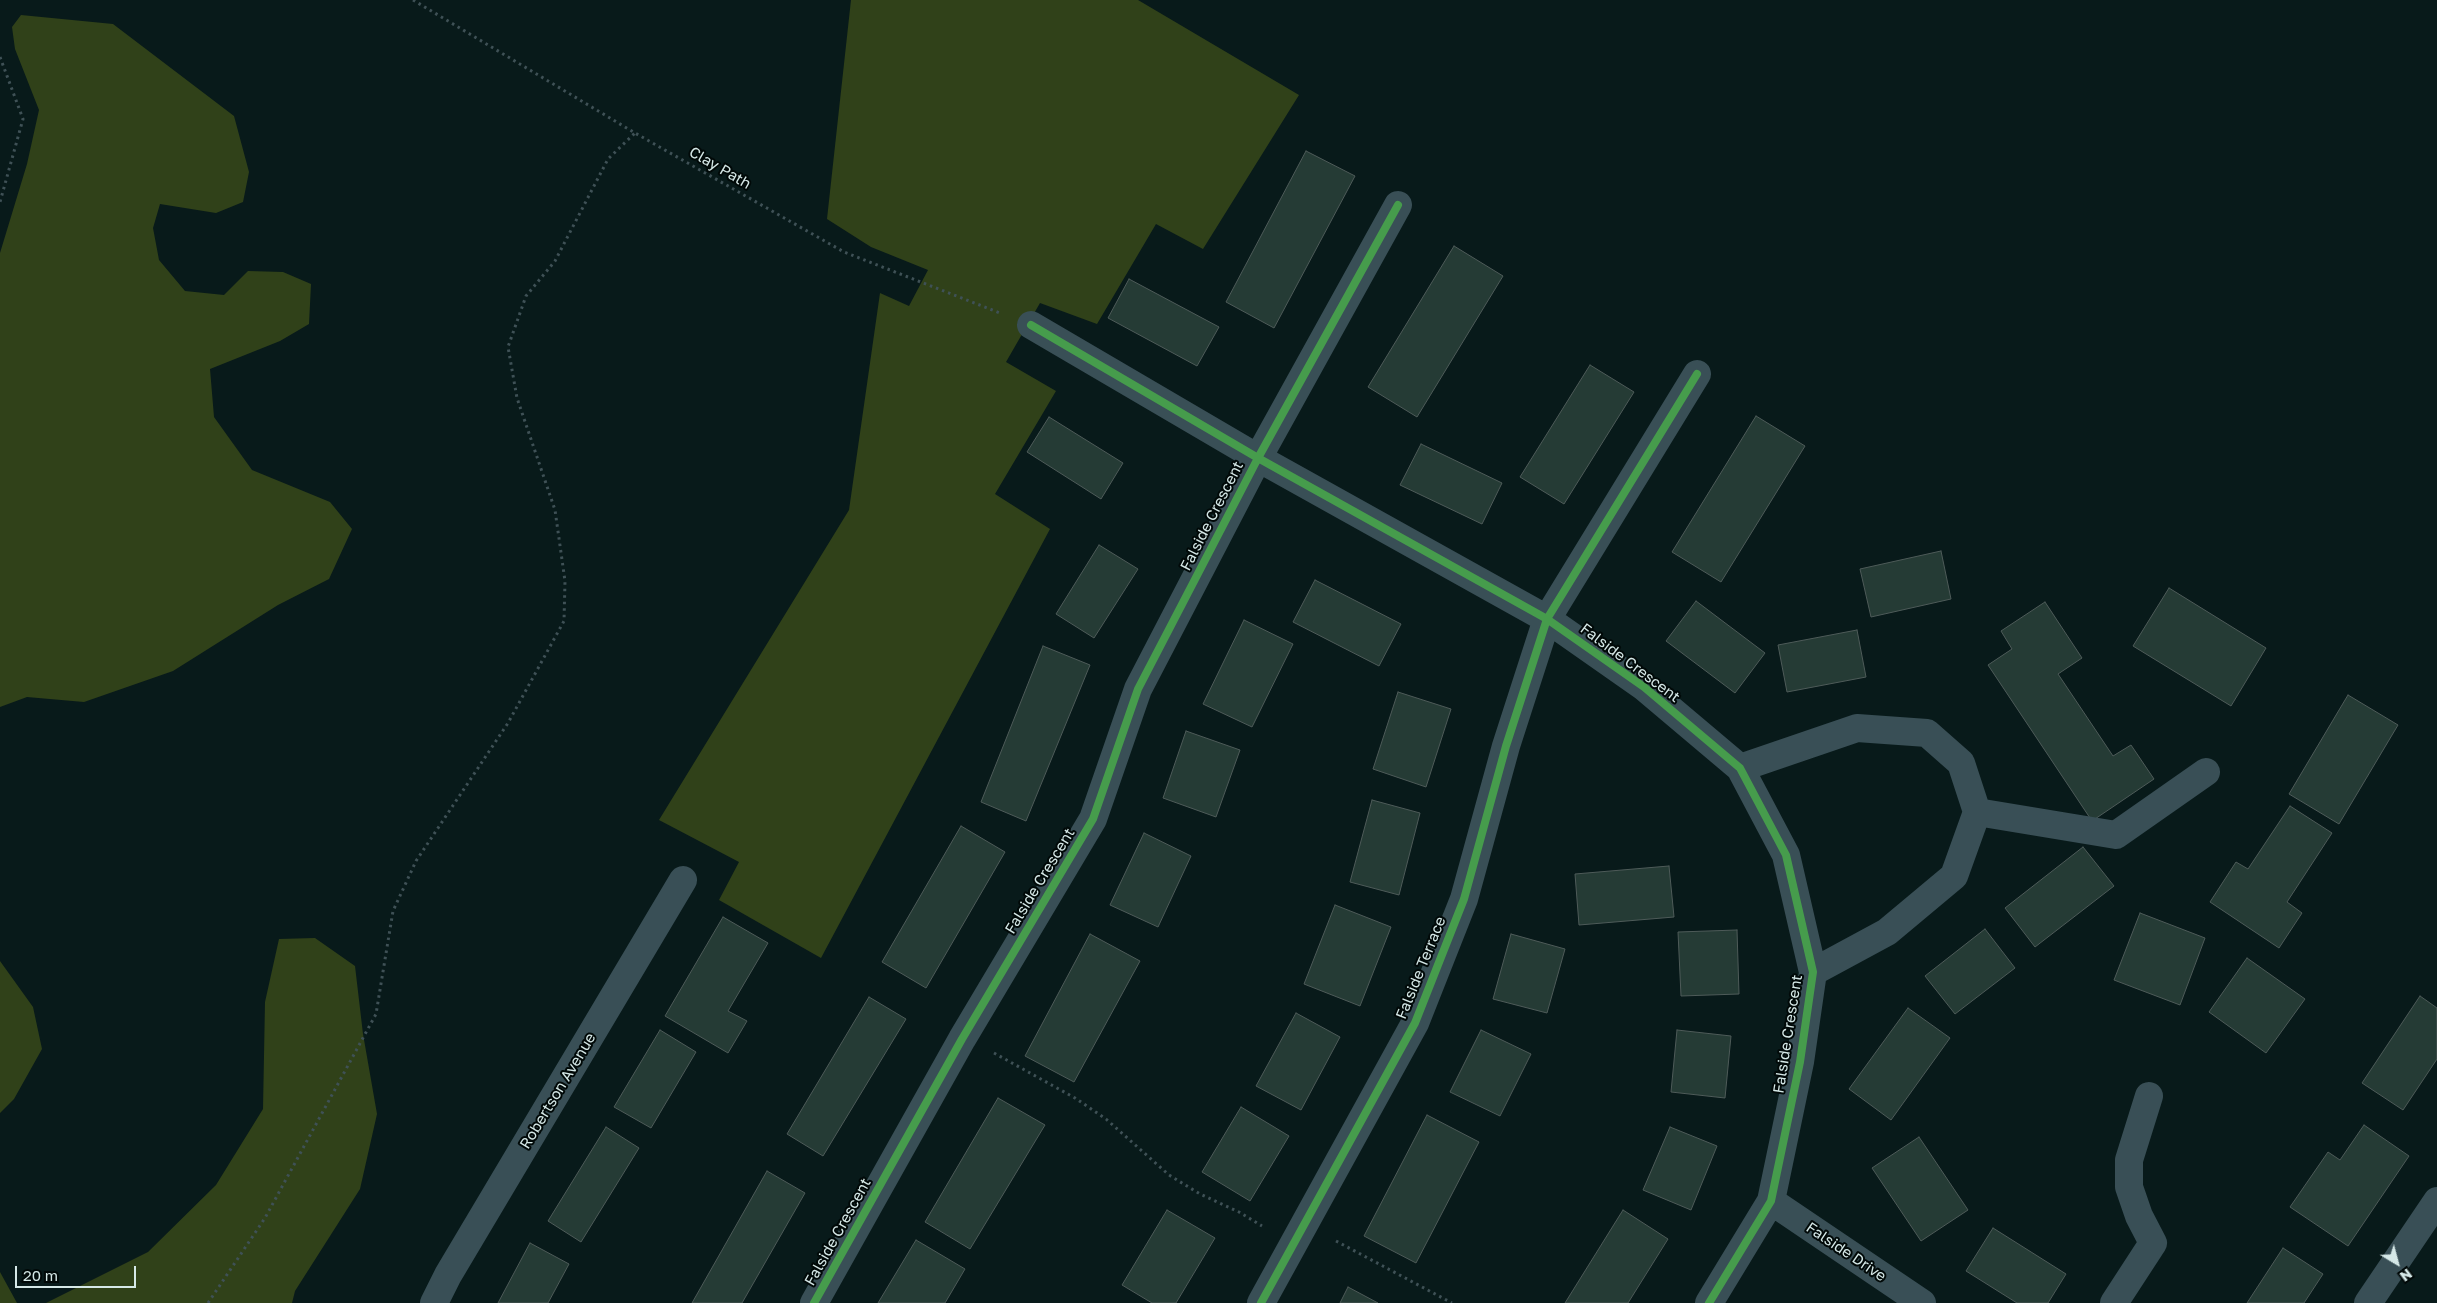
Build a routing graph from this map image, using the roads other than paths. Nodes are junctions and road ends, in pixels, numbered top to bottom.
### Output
1 (1398, 205) dead end
2 (1031, 325) road end
3 (1697, 374) dead end
4 (1258, 458) junction
5 (1547, 619) junction
6 (1740, 768) junction
7 (2206, 772) dead end
8 (1977, 812) junction
9 (683, 880) dead end
10 (1813, 972) junction
11 (2149, 1096) dead end
12 (1771, 1201) junction
13 (2437, 1201) edge
14 (434, 1303) edge
15 (814, 1303) edge
16 (1261, 1303) edge
17 (1709, 1303) edge
18 (1922, 1303) edge
19 (2114, 1303) edge
20 (2368, 1303) edge

1 - 4 street, Falside Crescent
2 - 4 street, Falside Crescent
3 - 5 street
4 - 5 street, Falside Crescent
4 - 15 street, Falside Crescent
5 - 6 street, Falside Crescent
5 - 16 street, Falside Terrace
6 - 8 street
6 - 10 street, Falside Crescent
7 - 8 street
8 - 10 street
9 - 14 street, Robertson Avenue
10 - 12 street, Falside Crescent
11 - 19 street
12 - 17 street, Falside Crescent
12 - 18 street, Falside Drive
13 - 20 street

